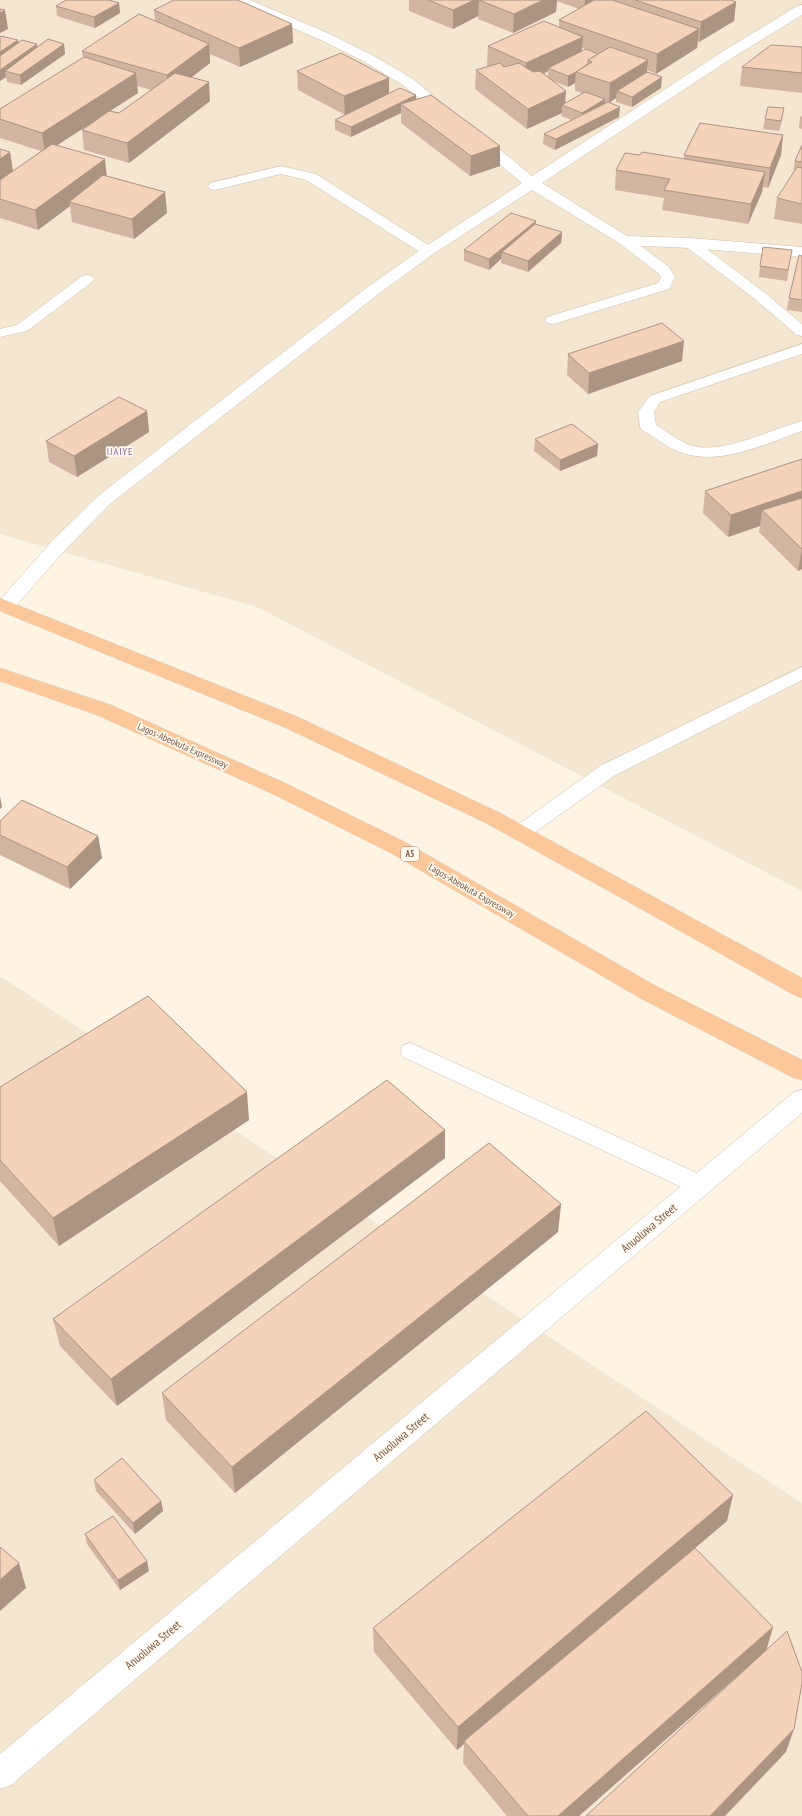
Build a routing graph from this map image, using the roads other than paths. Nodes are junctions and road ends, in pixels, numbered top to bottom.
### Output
1 (239, 0) edge
2 (802, 9) edge
3 (730, 53) junction
4 (751, 54) dead end
5 (531, 183) junction
6 (215, 186) dead end
7 (624, 240) junction
8 (690, 243) junction
9 (428, 251) junction
10 (802, 252) edge
11 (87, 279) dead end
12 (552, 320) dead end
13 (802, 332) edge
14 (0, 333) edge
15 (802, 349) edge
16 (802, 426) edge
17 (3, 604) edge
18 (802, 673) edge
19 (0, 674) edge
20 (520, 833) junction
21 (800, 985) edge
22 (411, 1051) dead end
23 (802, 1071) edge
24 (802, 1099) edge
25 (700, 1185) junction
26 (0, 1774) edge

1 - 5 street
2 - 3 street
3 - 4 street
3 - 5 street
5 - 7 street
5 - 9 street
6 - 9 lane
7 - 8 street
7 - 12 lane
8 - 10 street
8 - 13 lane
9 - 17 street
11 - 14 lane
15 - 16 lane
17 - 20 highway
18 - 20 lane
19 - 23 highway, Lagos-Abeokuta Expressway / A5
20 - 21 highway
22 - 25 lane
24 - 25 street, Anuoluwa Street
25 - 26 street, Anuoluwa Street

